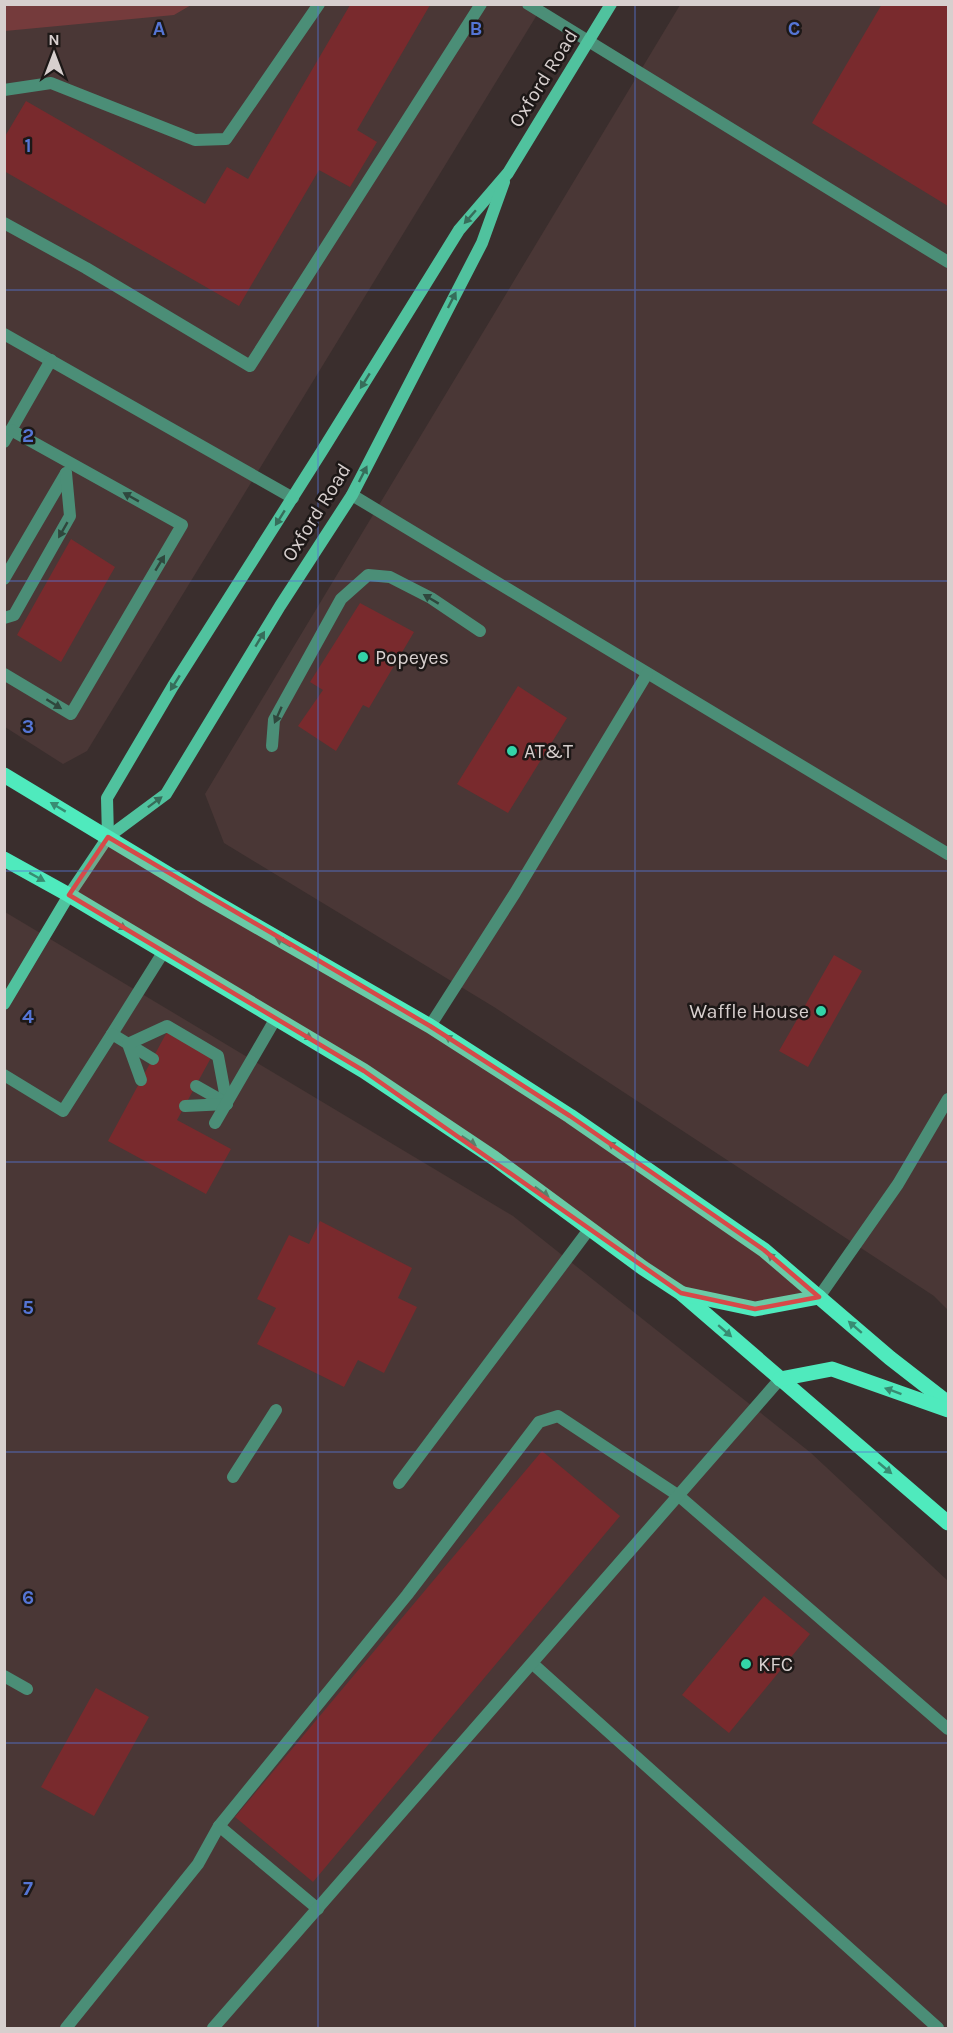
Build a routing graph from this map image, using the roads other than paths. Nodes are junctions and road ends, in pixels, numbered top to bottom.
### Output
1 (319, 4) edge
2 (481, 4) edge
3 (528, 4) edge
4 (611, 4) edge
5 (588, 43) junction
6 (4, 90) edge
7 (508, 173) junction
8 (4, 223) edge
9 (948, 262) edge
10 (4, 334) edge
11 (51, 360) junction
12 (11, 430) junction
13 (4, 442) edge
14 (68, 469) junction
15 (352, 495) junction
16 (293, 498) junction
17 (4, 579) edge
18 (4, 618) edge
19 (480, 631) dead end
20 (4, 674) edge
21 (647, 674) junction
22 (272, 746) dead end
23 (4, 775) edge
24 (108, 837) junction
25 (948, 854) edge
26 (4, 859) edge
27 (69, 895) junction
28 (164, 951) junction
29 (4, 1004) edge
30 (276, 1018) junction
31 (430, 1026) junction
32 (112, 1034) junction
33 (128, 1044) junction
34 (153, 1059) dead end
35 (4, 1074) edge
36 (141, 1080) dead end
37 (196, 1086) dead end
38 (948, 1099) edge
39 (227, 1104) junction
40 (185, 1106) dead end
41 (215, 1123) dead end
42 (590, 1228) junction
43 (681, 1293) junction
44 (819, 1297) junction
45 (780, 1379) junction
46 (948, 1403) edge
47 (276, 1410) dead end
48 (948, 1410) edge
49 (233, 1478) dead end
50 (399, 1483) dead end
51 (679, 1496) junction
52 (948, 1522) edge
53 (533, 1664) junction
54 (4, 1676) edge
55 (27, 1689) dead end
56 (948, 1729) edge
57 (219, 1826) junction
58 (318, 1909) junction
59 (66, 2028) edge
60 (213, 2028) edge
61 (938, 2028) edge

1 - 6 lane
2 - 8 lane
3 - 5 lane
4 - 5 street, Oxford Road
5 - 7 street, Oxford Road
5 - 9 lane
15 -> 7 street, Oxford Road
7 -> 16 street, Oxford Road
10 - 11 lane
11 - 12 lane
11 - 16 lane
12 - 13 lane
12 - 14 lane
14 - 17 lane
14 -> 18 lane
20 -> 14 lane
15 - 21 lane
24 -> 15 street, Oxford Road
16 -> 24 street, Oxford Road
19 -> 22 lane
21 - 25 lane
21 - 31 lane
24 -> 23 main road
24 - 27 street, Oxford Road
31 -> 24 main road
26 -> 27 main road
27 -> 28 main road
27 - 29 street, Oxford Road
28 - 30 main road
28 - 32 lane
30 - 39 lane
30 -> 42 main road
44 -> 31 main road
32 - 33 lane
32 - 35 lane
33 - 34 lane
33 - 36 lane
33 - 39 lane
37 - 39 lane
38 - 44 lane
39 - 40 lane
39 - 41 lane
42 - 43 main road
42 - 50 lane
43 - 44 main road
43 -> 45 main road
46 -> 44 main road
48 -> 45 main road
45 - 51 lane
45 -> 52 main road
47 - 49 lane
51 - 53 lane
51 - 56 lane
51 - 57 lane
53 - 58 lane
53 - 61 lane
54 - 55 lane
57 - 58 lane
57 - 59 lane
58 - 60 lane

